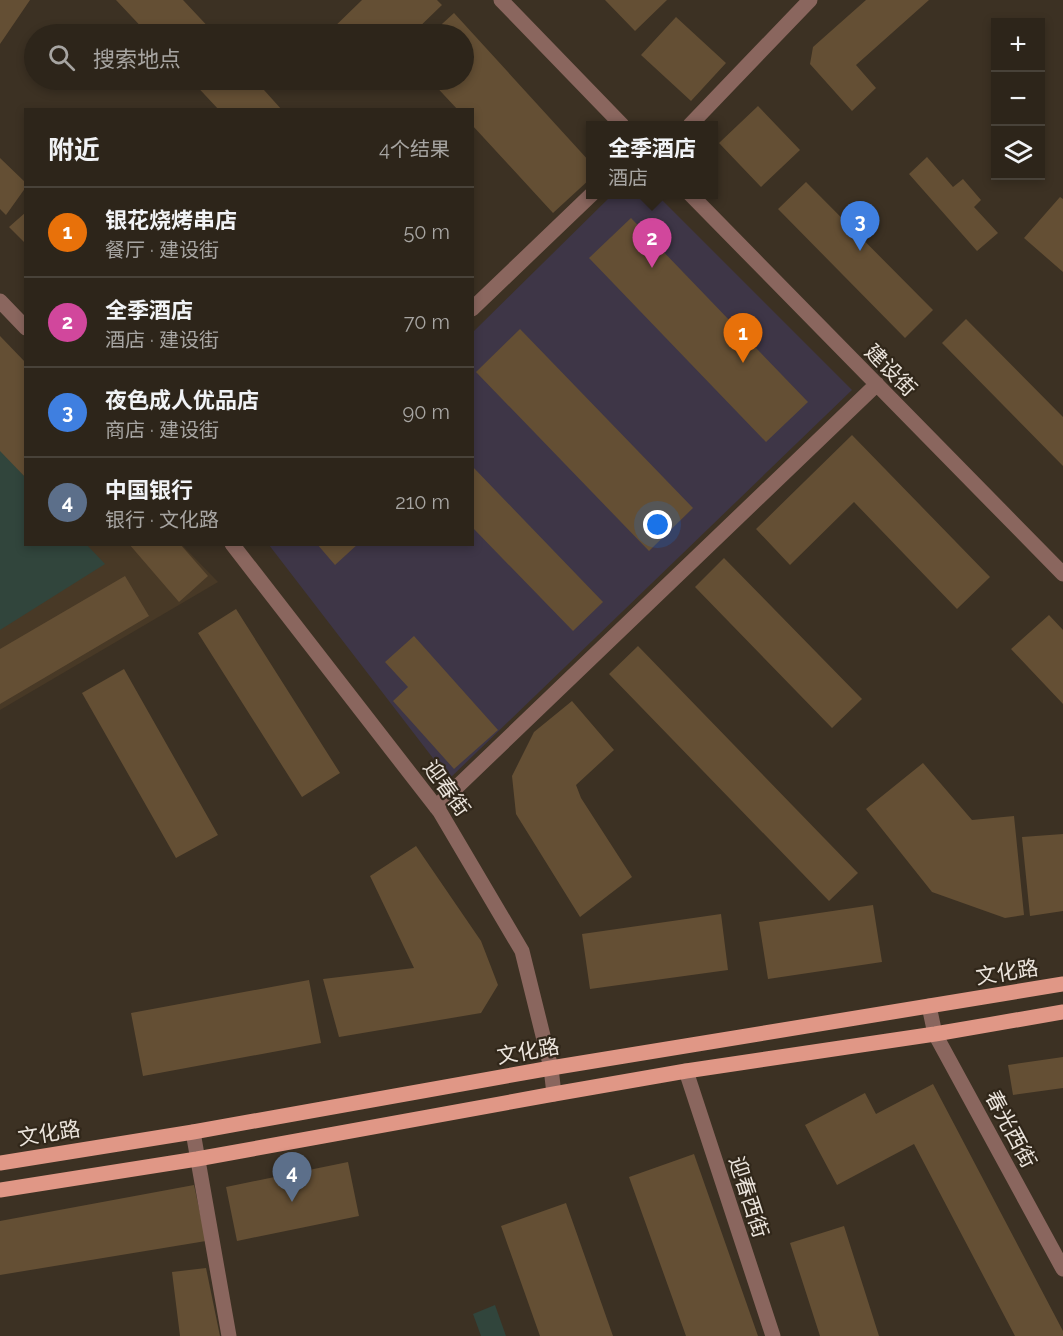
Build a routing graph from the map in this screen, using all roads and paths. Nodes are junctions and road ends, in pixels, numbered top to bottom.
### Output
1 (501, 0) edge
2 (810, 0) edge
3 (617, 121) edge
4 (695, 121) edge
5 (588, 199) edge
6 (694, 199) edge
7 (0, 301) edge
8 (474, 307) edge
9 (24, 326) edge
10 (877, 384) junction
11 (234, 546) edge
12 (1063, 574) edge
13 (436, 807) junction
14 (1063, 984) edge
15 (928, 1006) junction
16 (1063, 1012) edge
17 (935, 1034) junction
18 (551, 1068) junction
19 (686, 1071) junction
20 (554, 1094) junction
21 (193, 1132) junction
22 (197, 1159) junction
23 (0, 1162) edge
24 (0, 1190) edge
25 (1063, 1269) edge
26 (229, 1336) edge
27 (773, 1336) edge

1 - 3 street
2 - 4 street
5 - 8 street
6 - 10 street, 建设街
7 - 9 street
10 - 12 street, 建设街
10 - 13 street
11 - 13 street, 迎春街
13 - 18 street, 迎春街
14 - 15 main road, 文化路
15 - 17 street, 春光西街
15 - 18 main road, 文化路
16 - 17 main road
17 - 19 main road
17 - 25 street, 春光西街
18 - 20 street, 迎春街
18 - 21 main road, 文化路
19 - 20 main road
19 - 27 street, 迎春西街
20 - 22 main road
21 - 22 street
21 - 23 main road, 文化路
22 - 24 main road
22 - 26 street

